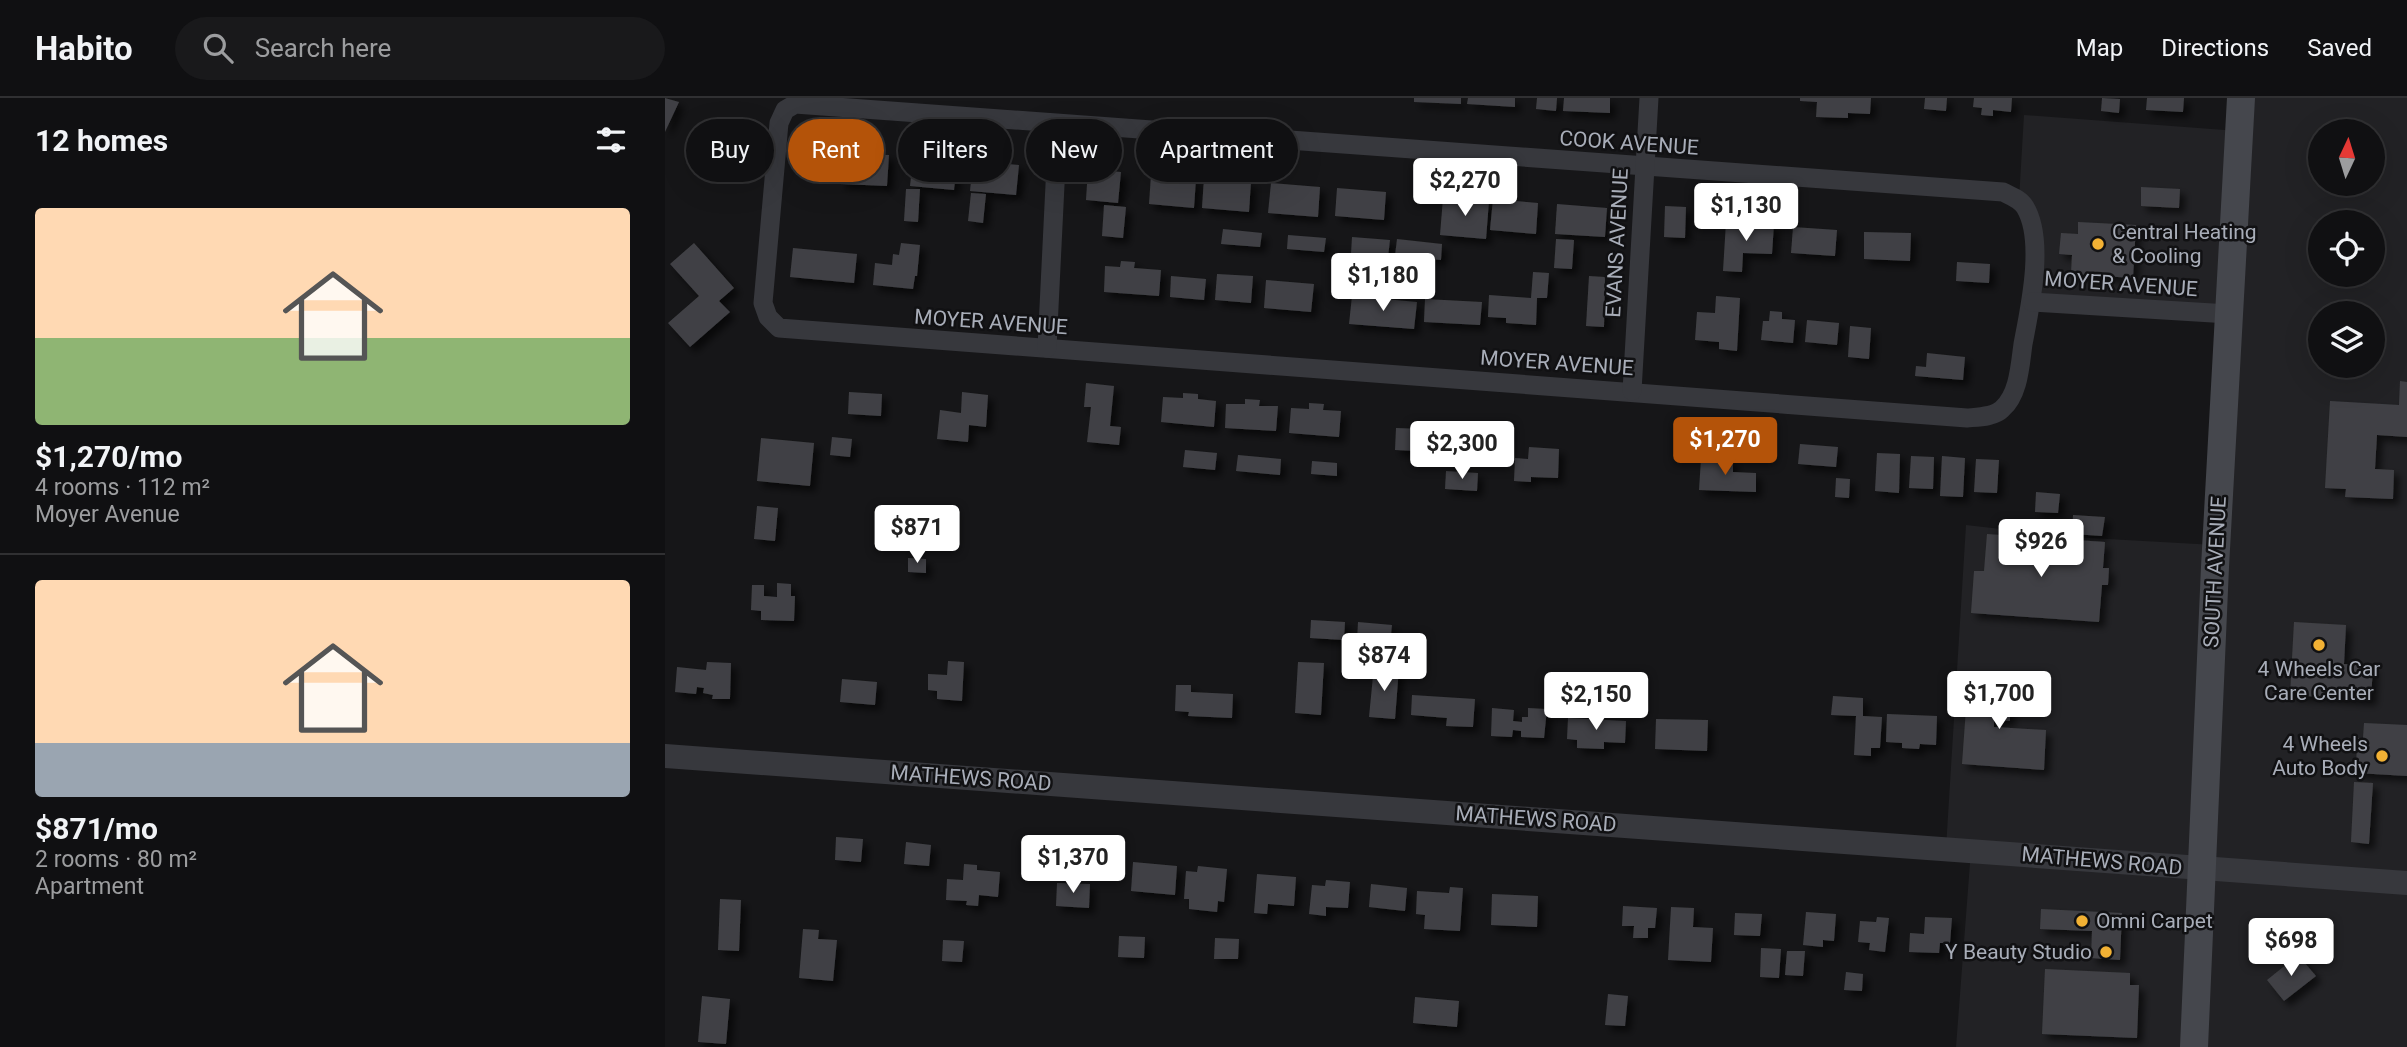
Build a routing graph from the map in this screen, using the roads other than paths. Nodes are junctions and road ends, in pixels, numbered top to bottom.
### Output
1 (1649, 98) edge
2 (2241, 98) edge
3 (1026, 122) edge
4 (1122, 129) edge
5 (1644, 167) junction
6 (1055, 182) edge
7 (2032, 302) junction
8 (2229, 314) junction
9 (797, 330) joint
10 (1047, 348) junction
11 (1632, 391) junction
12 (665, 756) edge
13 (2201, 870) junction
14 (2407, 883) edge
15 (2194, 1047) edge

1 - 5 street, EVANS AVENUE
2 - 8 main road, SOUTH AVENUE
3 - 9 street, COOK AVENUE
4 - 5 street, COOK AVENUE
5 - 7 street, COOK AVENUE
5 - 11 street, EVANS AVENUE
6 - 10 street
7 - 8 street, MOYER AVENUE
7 - 11 street, MOYER AVENUE
8 - 13 main road, SOUTH AVENUE
9 - 10 street, MOYER AVENUE
10 - 11 street, MOYER AVENUE
12 - 13 street, MATHEWS ROAD
13 - 14 street, MATHEWS ROAD
13 - 15 main road, SOUTH AVENUE

